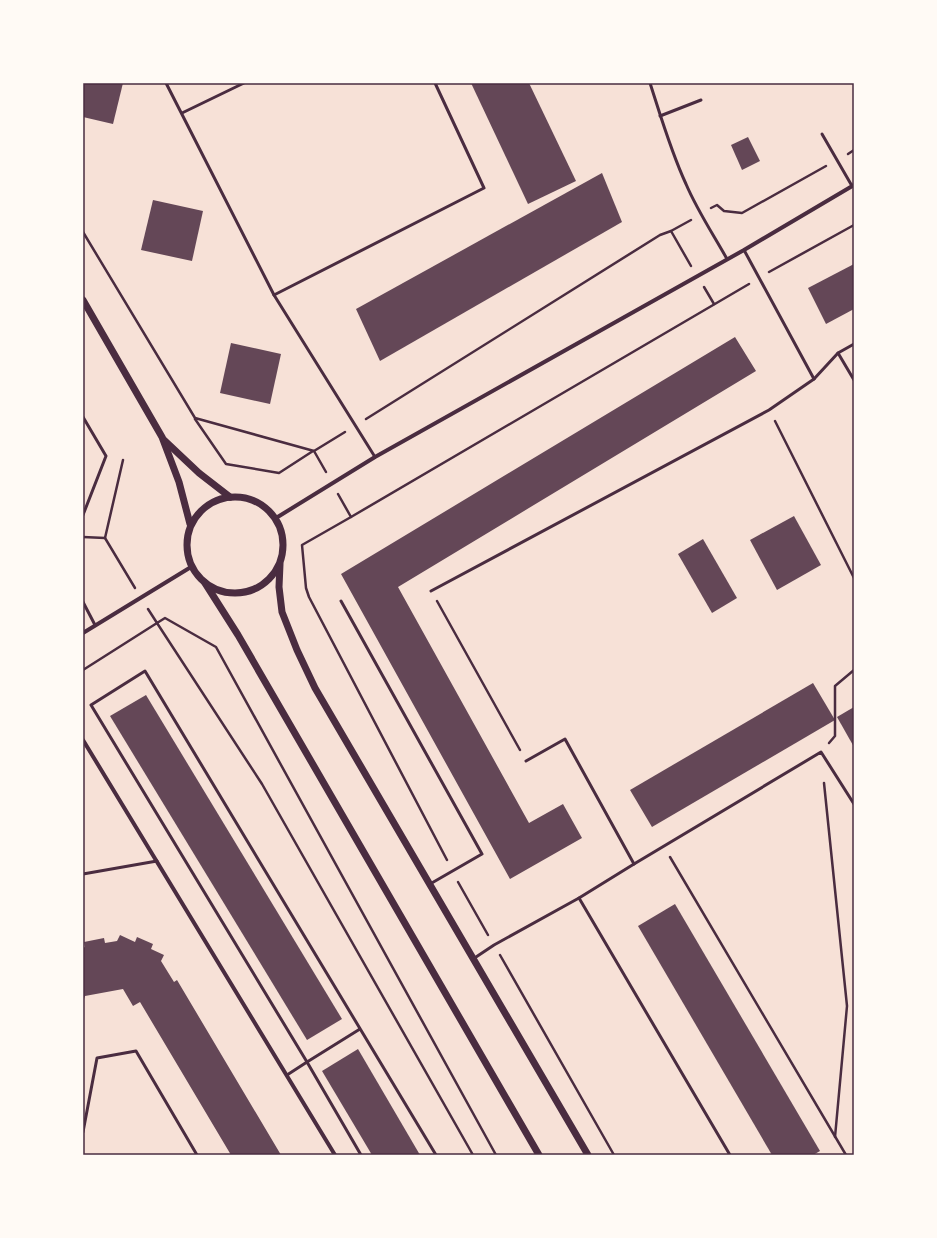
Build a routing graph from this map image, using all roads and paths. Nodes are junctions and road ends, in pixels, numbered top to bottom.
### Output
1 (166, 83) edge
2 (244, 83) edge
3 (436, 83) edge
4 (650, 83) edge
5 (701, 100) dead end
6 (182, 112) junction
7 (660, 116) junction
8 (822, 134) dead end
9 (854, 150) edge
10 (837, 160) junction
11 (853, 185) edge
12 (701, 214) junction
13 (854, 225) edge
14 (83, 232) edge
15 (744, 250) junction
16 (728, 259) junction
17 (759, 278) junction
18 (274, 295) junction
19 (83, 300) edge
20 (854, 344) edge
21 (838, 353) junction
22 (814, 379) junction
23 (854, 380) edge
24 (769, 410) junction
25 (83, 417) edge
26 (195, 418) junction
27 (356, 426) junction
28 (162, 437) junction
29 (314, 451) junction
30 (375, 457) junction
31 (123, 460) dead end
32 (333, 484) junction
33 (230, 497) junction
34 (83, 515) edge
35 (351, 517) junction
36 (276, 518) junction
37 (190, 524) junction
38 (105, 538) dead end
39 (280, 564) junction
40 (191, 567) junction
41 (854, 578) edge
42 (205, 583) junction
43 (431, 591) joint
44 (83, 602) edge
45 (340, 602) dead end
46 (96, 625) junction
47 (83, 632) edge
48 (216, 647) dead end
49 (83, 670) edge
50 (854, 670) edge
51 (83, 740) edge
52 (821, 752) junction
53 (526, 761) joint
54 (854, 804) edge
55 (664, 846) junction
56 (157, 861) junction
57 (634, 864) junction
58 (452, 870) junction
59 (83, 874) edge
60 (430, 884) junction
61 (580, 898) junction
62 (494, 946) junction
63 (473, 959) junction
64 (360, 1029) junction
65 (306, 1062) junction
66 (287, 1075) junction
67 (83, 1132) edge
68 (835, 1137) junction
69 (197, 1155) edge
70 (335, 1155) edge
71 (361, 1155) edge
72 (436, 1155) edge
73 (473, 1155) edge
74 (496, 1155) edge
75 (538, 1155) edge
76 (588, 1155) edge
77 (614, 1155) edge
78 (730, 1155) edge
79 (846, 1155) edge

1 - 6 lane
2 - 6 lane
3 - 18 lane
4 - 7 lane
5 - 7 lane
6 - 18 lane
7 - 12 lane
8 - 10 lane
9 - 10 path
10 - 11 lane
10 - 12 path
11 - 15 street
12 - 16 lane
12 - 27 path
13 - 17 path
14 - 26 path
15 - 16 street
15 - 17 lane
16 - 30 street
17 - 22 lane
17 - 35 path
18 - 27 lane
19 - 28 street
20 - 21 lane
21 - 22 lane
21 - 23 lane
22 - 24 lane
24 - 41 path
24 - 43 lane
25 - 34 lane
26 - 29 path
26 - 29 path
27 - 29 path
27 - 30 lane
28 - 33 street
28 - 37 street
29 - 32 path
30 - 32 street
31 - 38 path
32 - 35 path
32 - 36 street
33 - 36 street
33 - 37 street
35 - 58 path
36 - 39 street
37 - 40 street
39 - 42 street
39 - 60 street
40 - 42 street
40 - 46 street
42 - 75 street
43 - 53 path
44 - 46 lane
45 - 58 lane
46 - 47 street
48 - 74 path
49 - 73 path
50 - 52 path
51 - 56 street
52 - 54 lane
52 - 55 lane
52 - 68 path
53 - 57 lane
55 - 57 lane
55 - 68 path
56 - 59 lane
56 - 66 street
57 - 61 lane
58 - 60 lane
58 - 62 path
60 - 63 street
61 - 62 lane
61 - 78 lane
62 - 63 lane
62 - 77 path
63 - 76 street
64 - 65 lane
64 - 65 lane
64 - 72 lane
65 - 66 lane
65 - 71 lane
66 - 70 street
67 - 69 lane
68 - 79 path

